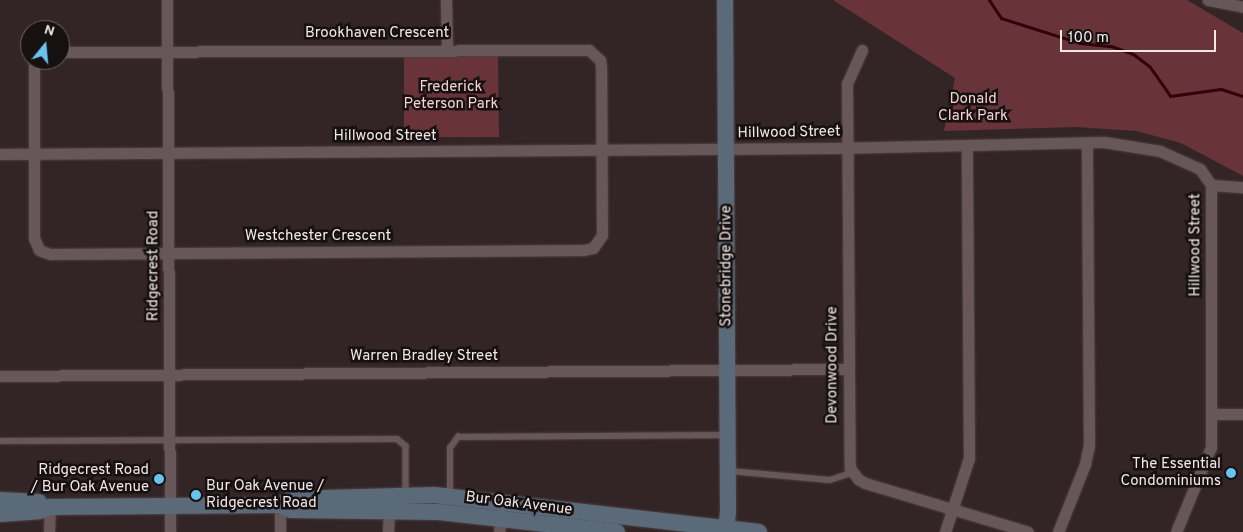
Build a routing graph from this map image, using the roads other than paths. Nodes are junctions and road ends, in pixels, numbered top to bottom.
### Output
1 (166, 0) edge
2 (446, 0) edge
3 (725, 0) edge
4 (1208, 0) edge
5 (1243, 7) edge
6 (447, 49) junction
7 (862, 50) dead end
8 (167, 51) junction
9 (70, 52) edge
10 (34, 70) edge
11 (1087, 143) junction
12 (966, 146) junction
13 (846, 147) junction
14 (726, 149) junction
15 (602, 150) junction
16 (168, 153) junction
17 (0, 154) edge
18 (33, 154) junction
19 (1211, 186) junction
20 (1243, 187) edge
21 (169, 254) junction
22 (849, 369) junction
23 (727, 370) junction
24 (169, 374) junction
25 (0, 376) edge
26 (1213, 414) junction
27 (1243, 414) edge
28 (728, 435) junction
29 (170, 439) junction
30 (0, 441) edge
31 (728, 471) junction
32 (852, 472) junction
33 (406, 495) junction
34 (450, 496) junction
35 (0, 500) edge
36 (280, 505) junction
37 (170, 506) junction
38 (50, 507) junction
39 (953, 509) junction
40 (389, 512) junction
41 (0, 514) edge
42 (501, 518) edge
43 (726, 530) edge
44 (49, 532) edge
45 (170, 532) edge
46 (280, 532) edge
47 (388, 532) edge
48 (612, 532) edge
49 (759, 532) edge
50 (945, 532) edge
51 (1028, 532) edge
52 (1058, 532) edge
53 (1176, 532) edge

1 - 8 street, Ridgecrest Road
2 - 6 street
3 - 14 street, Stonebridge Drive
4 - 5 street
6 - 8 street, Brookhaven Crescent
6 - 15 street, Brookhaven Crescent
7 - 13 street, Devonwood Drive
8 - 9 street, Brookhaven Crescent
8 - 16 street, Ridgecrest Road
10 - 18 street
11 - 12 street, Hillwood Street
11 - 19 street, Hillwood Street
11 - 52 street
12 - 13 street, Hillwood Street
12 - 39 street
13 - 14 street, Hillwood Street
13 - 22 street, Devonwood Drive
14 - 15 street, Hillwood Street
14 - 23 street, Stonebridge Drive
15 - 16 street, Hillwood Street
15 - 21 street, Westchester Crescent
16 - 18 street, Hillwood Street
16 - 21 street, Ridgecrest Road
17 - 18 street, Hillwood Street
18 - 21 street, Westchester Crescent
19 - 20 street
19 - 26 street, Hillwood Street
21 - 24 street, Ridgecrest Road
22 - 23 street, Warren Bradley Street
22 - 32 street, Devonwood Drive
23 - 24 street, Warren Bradley Street
23 - 28 street, Stonebridge Drive
24 - 25 street, Warren Bradley Street
24 - 29 street, Ridgecrest Road
26 - 27 street
26 - 53 street, Hillwood Street
28 - 31 street, Stonebridge Drive
28 - 34 lane
29 - 30 lane
29 - 33 lane
29 - 37 street, Ridgecrest Road
31 - 32 lane
31 - 43 street, Stonebridge Drive
32 - 39 street
33 - 34 street, Bur Oak Avenue
33 - 36 street, Bur Oak Avenue
34 - 42 street, Bur Oak Avenue
35 - 38 street, Bur Oak Avenue
36 - 37 street, Bur Oak Avenue
36 - 40 street, Bur Oak Avenue
36 - 46 street
37 - 38 street, Bur Oak Avenue
37 - 45 street, Ridgecrest Road
38 - 41 street, Bur Oak Avenue
38 - 44 street
39 - 50 street
39 - 51 street
40 - 42 street, Bur Oak Avenue
40 - 47 street
42 - 43 street, Bur Oak Avenue
42 - 48 street, Bur Oak Avenue
43 - 49 street, Bur Oak Avenue

